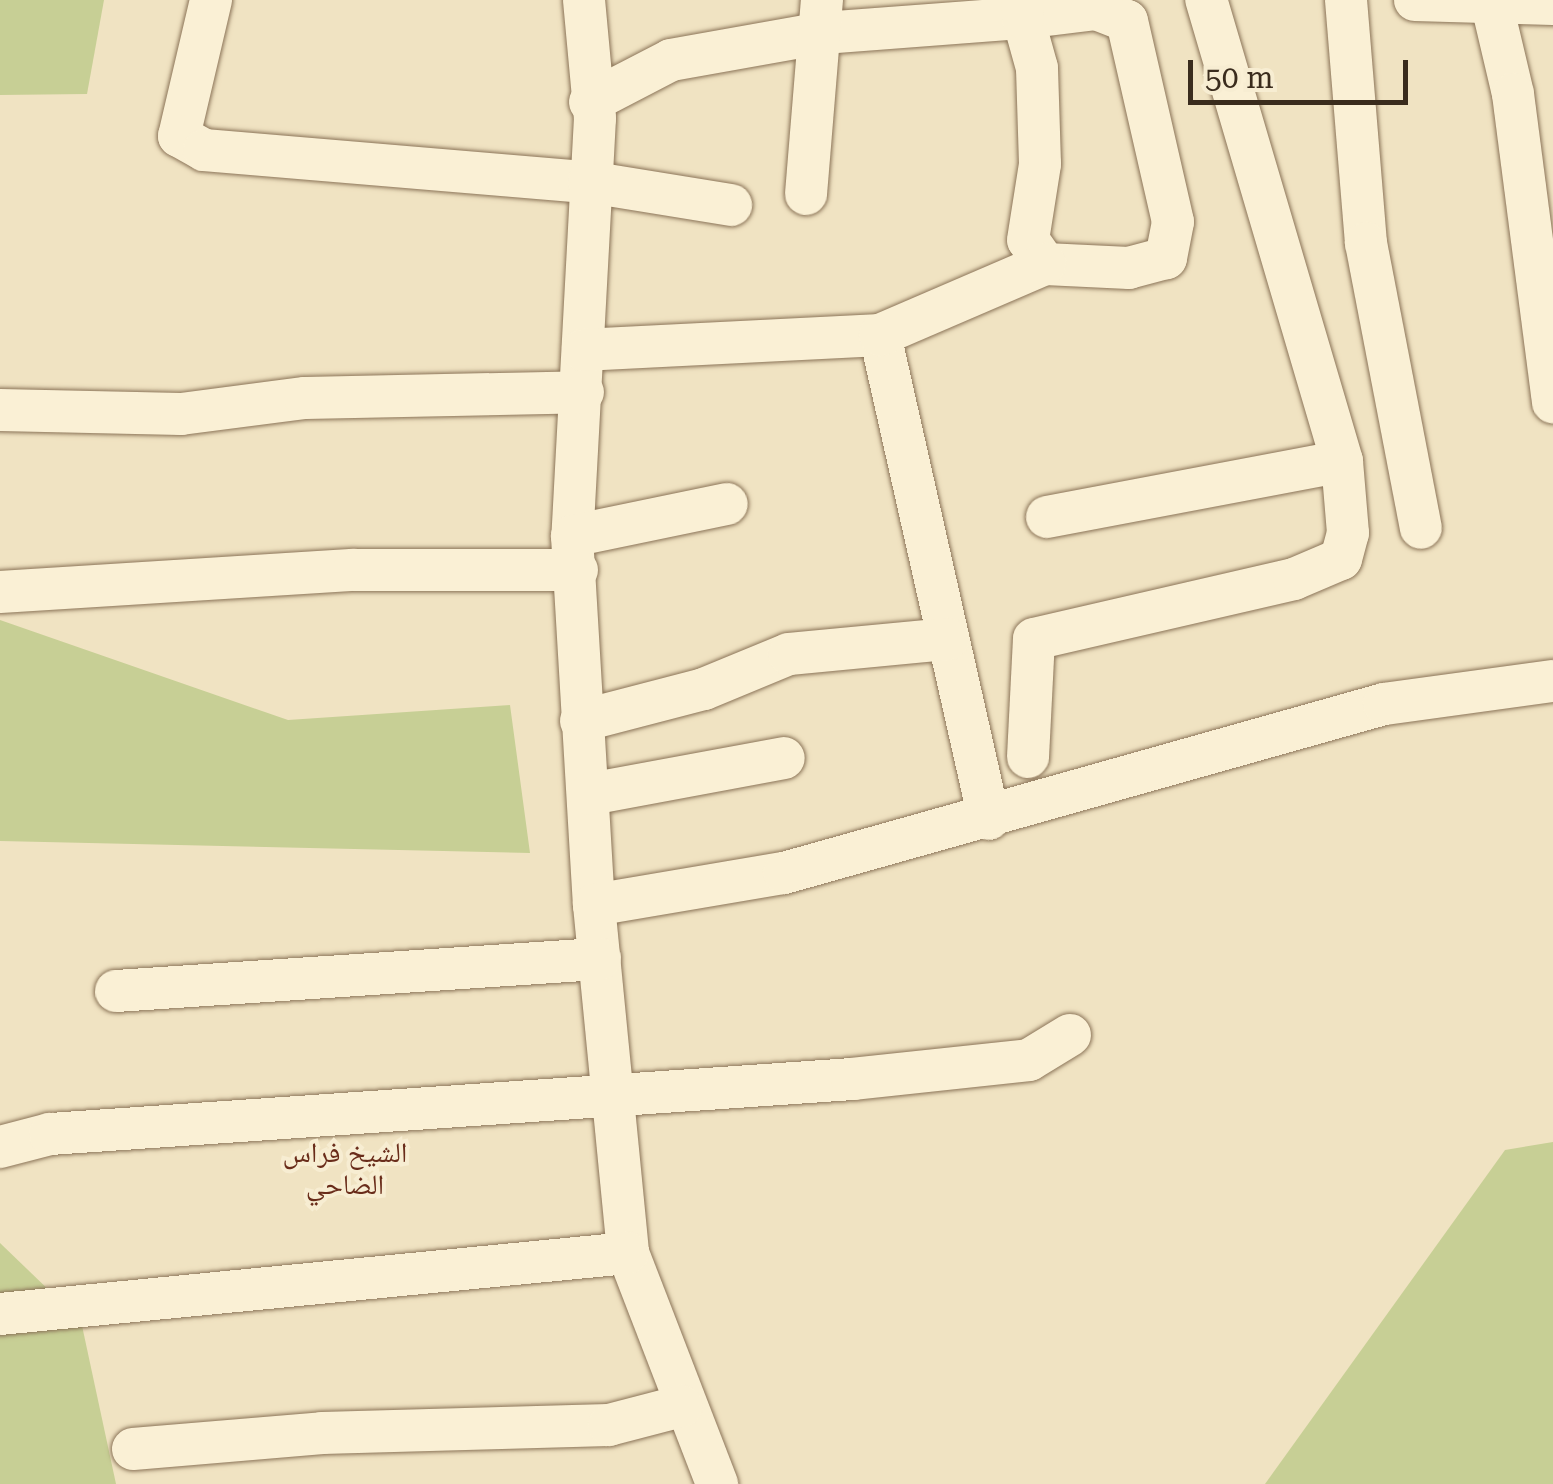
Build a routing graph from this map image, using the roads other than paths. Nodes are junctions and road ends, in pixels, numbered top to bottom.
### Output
1 (211, 0) edge
2 (584, 0) edge
3 (1206, 0) edge
4 (1346, 0) edge
5 (1415, 0) edge
6 (1553, 4) edge
7 (1492, 5) junction
8 (1022, 9) edge
9 (823, 17) edge
10 (590, 102) junction
11 (588, 182) junction
12 (806, 194) dead end
13 (731, 205) dead end
14 (1046, 264) junction
15 (880, 334) junction
16 (584, 350) junction
17 (583, 392) junction
18 (1553, 402) edge
19 (0, 410) edge
20 (1342, 461) junction
21 (727, 504) dead end
22 (1047, 516) dead end
23 (1421, 528) dead end
24 (574, 553) junction
25 (0, 592) edge
26 (948, 639) junction
27 (1553, 681) edge
28 (581, 721) junction
29 (1028, 757) dead end
30 (784, 758) dead end
31 (590, 794) junction
32 (988, 819) junction
33 (594, 905) junction
34 (600, 959) junction
35 (116, 991) dead end
36 (1070, 1035) dead end
37 (614, 1099) junction
38 (0, 1147) edge
39 (628, 1253) junction
40 (0, 1314) edge
41 (682, 1406) junction
42 (133, 1449) dead end
43 (717, 1484) edge

1 - 11 street
2 - 10 street
3 - 20 street
4 - 23 street
5 - 7 street
6 - 7 street
7 - 18 street
8 - 9 street
8 - 14 street
8 - 14 street
9 - 10 street
9 - 12 street
10 - 11 street
11 - 13 street
11 - 16 street
14 - 15 street
15 - 16 street
15 - 26 street
16 - 17 street
17 - 19 street
17 - 24 street
20 - 22 street
20 - 29 street
21 - 24 street
24 - 25 street
24 - 28 street
26 - 28 street
26 - 32 street
27 - 32 street
28 - 31 street
30 - 31 street
31 - 33 street
32 - 33 street
33 - 34 street
34 - 35 street
34 - 37 street
36 - 37 street
37 - 38 street
37 - 39 street
39 - 40 street
39 - 41 street
41 - 42 street
41 - 43 street

